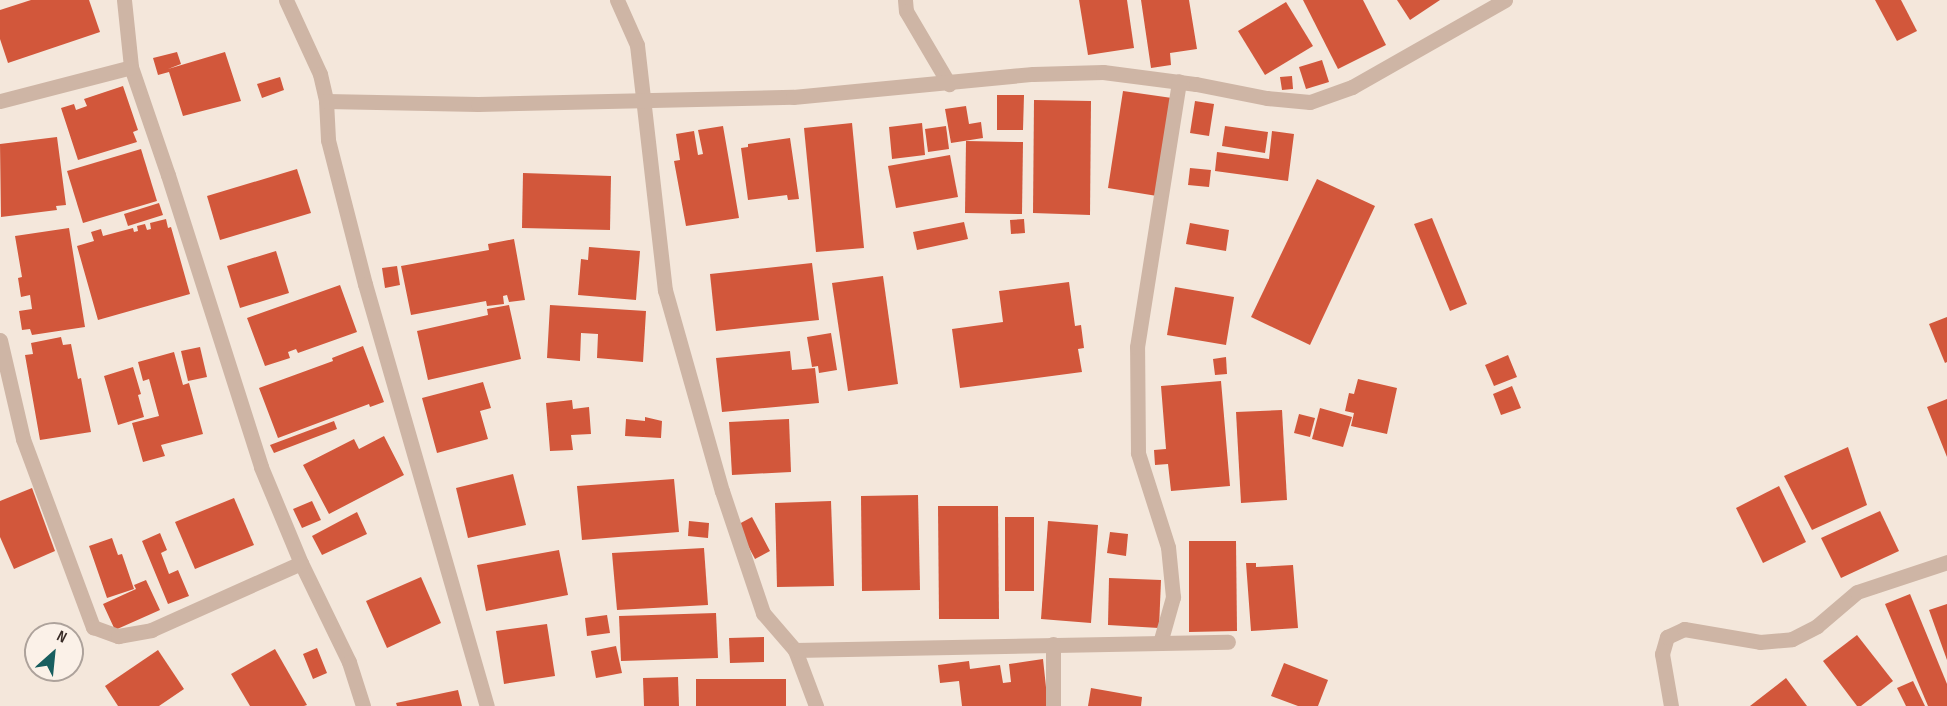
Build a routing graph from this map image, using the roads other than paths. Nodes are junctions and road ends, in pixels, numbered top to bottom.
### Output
1 (124, 0) edge
2 (286, 0) edge
3 (617, 0) edge
4 (905, 0) edge
5 (1504, 0) edge
6 (130, 67) junction
7 (1179, 81) junction
8 (949, 84) junction
9 (0, 101) edge
10 (326, 101) junction
11 (642, 101) junction
12 (0, 340) edge
13 (1947, 562) edge
14 (301, 563) junction
15 (1228, 642) dead end
16 (1160, 643) junction
17 (1053, 644) junction
18 (795, 650) junction
19 (363, 706) edge
20 (487, 706) edge
21 (816, 706) edge
22 (1053, 706) edge
23 (1671, 706) edge

1 - 6 street
2 - 10 street
3 - 11 street
4 - 8 street
5 - 7 street
6 - 9 street
6 - 14 street
7 - 8 street
7 - 16 street
8 - 11 street
10 - 11 street
10 - 20 street
11 - 18 street
12 - 14 street
13 - 23 street
14 - 19 street
15 - 16 street
16 - 17 street
17 - 18 street
17 - 22 street
18 - 21 street

